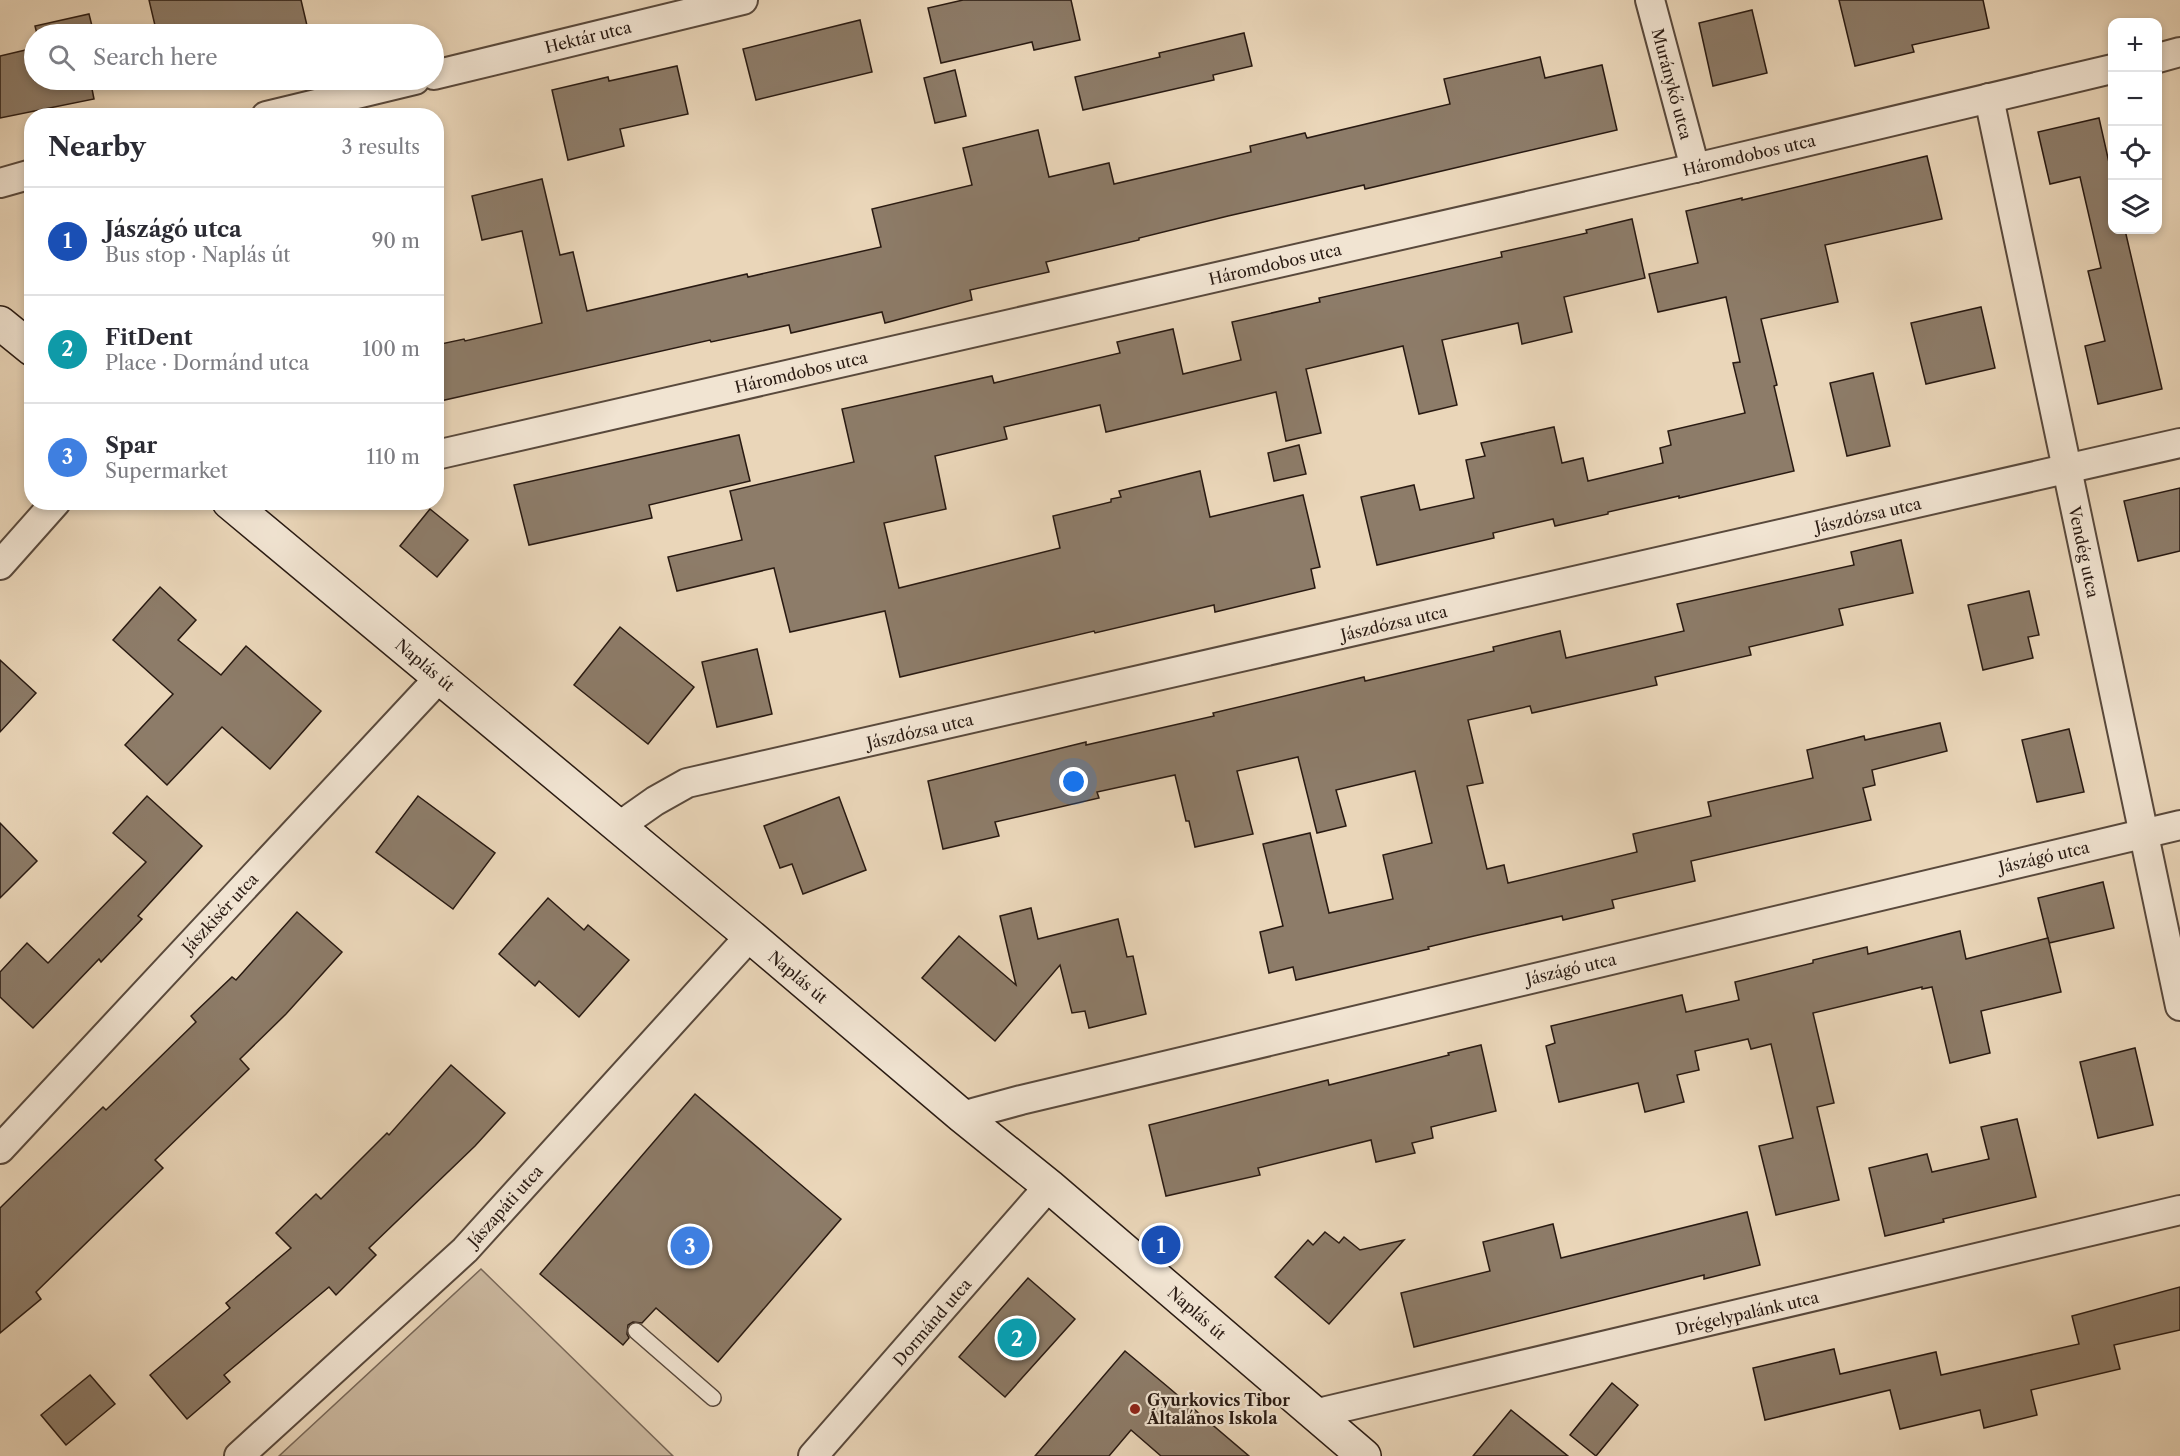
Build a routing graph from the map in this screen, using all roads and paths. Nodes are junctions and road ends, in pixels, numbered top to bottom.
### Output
1 (743, 0) edge
2 (1650, 0) edge
3 (2180, 52) edge
4 (2162, 57) edge
5 (2108, 70) edge
6 (444, 73) edge
7 (374, 90) edge
8 (1989, 98) junction
9 (299, 108) edge
10 (1695, 168) junction
11 (24, 176) edge
12 (0, 183) edge
13 (0, 323) edge
14 (24, 342) edge
15 (2180, 442) edge
16 (444, 453) edge
17 (2066, 470) junction
18 (49, 510) edge
19 (249, 510) edge
20 (0, 565) edge
21 (440, 677) junction
22 (2180, 825) edge
23 (618, 827) junction
24 (2144, 833) junction
25 (750, 936) junction
26 (2180, 1006) edge
27 (962, 1116) junction
28 (0, 1149) edge
29 (1049, 1186) junction
30 (2180, 1210) edge
31 (636, 1331) dead end
32 (713, 1398) dead end
33 (1314, 1414) junction
34 (239, 1456) edge
35 (813, 1456) edge
36 (1364, 1456) edge

1 - 6 street, Hektár utca
2 - 10 street, Muránykő utca
3 - 4 street
5 - 8 street, Háromdobos utca
7 - 9 street
8 - 10 street, Háromdobos utca
8 - 17 street, Vendég utca
10 - 16 street, Háromdobos utca
11 - 12 street
13 - 14 street
15 - 17 street, Jászdózsa utca
17 - 23 street, Jászdózsa utca
17 - 24 street, Vendég utca
18 - 20 street
19 - 21 street, Naplás út
21 - 23 street, Naplás út
21 - 28 street, Jászkisér utca
22 - 24 street, Jászágó utca
23 - 25 street, Naplás út
24 - 26 street, Vendég utca
24 - 27 street, Jászágó utca
25 - 27 street, Naplás út
25 - 34 street, Jászapáti utca
27 - 29 street, Naplás út
29 - 33 street, Naplás út
29 - 35 street, Dormánd utca
30 - 33 street, Drégelypalánk utca
31 - 32 lane
33 - 36 street, Naplás út

